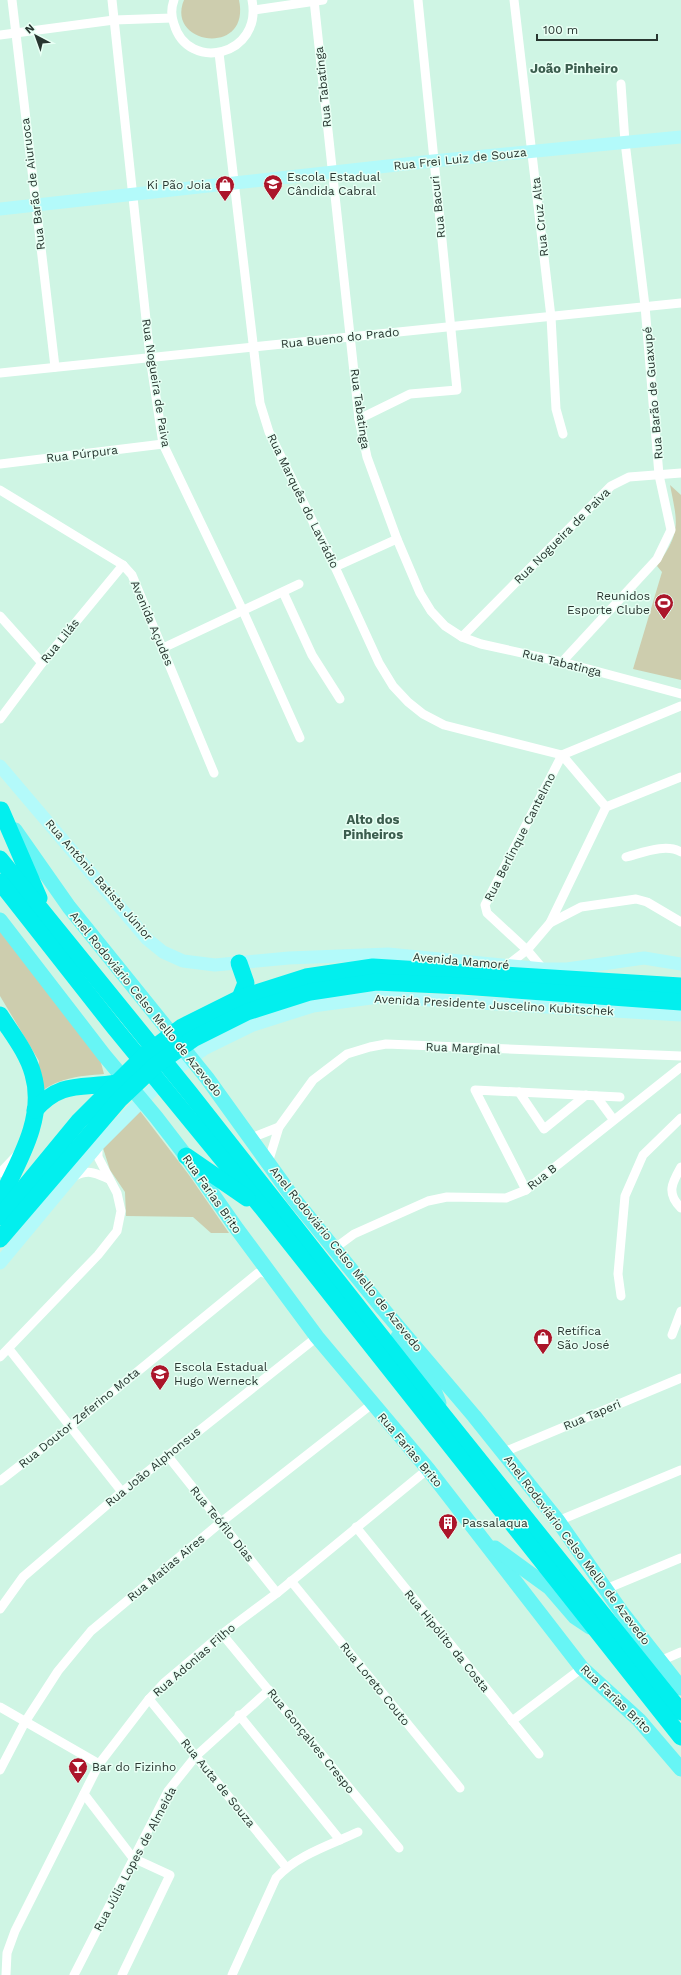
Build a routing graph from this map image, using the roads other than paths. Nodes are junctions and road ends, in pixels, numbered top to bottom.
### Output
1 (12, 0) edge
2 (112, 0) edge
3 (174, 0) edge
4 (252, 0) edge
5 (317, 0) edge
6 (418, 0) edge
7 (514, 0) edge
8 (254, 10) junction
9 (172, 18) junction
10 (114, 20) junction
11 (16, 34) junction
12 (0, 35) edge
13 (219, 52) junction
14 (621, 84) dead end
15 (681, 137) edge
16 (625, 142) junction
17 (532, 152) junction
18 (433, 161) junction
19 (333, 173) junction
20 (234, 185) junction
21 (133, 194) junction
22 (36, 206) junction
23 (0, 209) edge
24 (681, 303) edge
25 (645, 306) junction
26 (551, 317) junction
27 (450, 327) junction
28 (351, 336) junction
29 (254, 346) junction
30 (150, 357) junction
31 (55, 367) junction
32 (0, 373) edge
33 (359, 419) junction
34 (563, 434) dead end
35 (163, 444) junction
36 (0, 464) edge
37 (681, 473) edge
38 (659, 475) junction
39 (0, 490) edge
40 (397, 539) junction
41 (123, 565) junction
42 (335, 567) junction
43 (299, 584) dead end
44 (283, 592) junction
45 (243, 611) junction
46 (0, 616) edge
47 (462, 637) junction
48 (163, 648) junction
49 (562, 662) junction
50 (42, 663) junction
51 (681, 694) edge
52 (340, 699) dead end
53 (681, 706) edge
54 (0, 719) edge
55 (300, 738) dead end
56 (562, 755) junction
57 (0, 766) edge
58 (214, 774) dead end
59 (681, 777) edge
60 (606, 807) junction
61 (0, 810) edge
62 (681, 852) edge
63 (626, 857) dead end
64 (0, 859) edge
65 (0, 882) edge
66 (0, 920) edge
67 (681, 922) edge
68 (550, 923) junction
69 (63, 937) junction
70 (527, 950) junction
71 (239, 963) junction
72 (509, 964) junction
73 (681, 964) edge
74 (543, 969) junction
75 (681, 986) edge
76 (240, 998) junction
77 (681, 1002) edge
78 (681, 1015) edge
79 (0, 1016) edge
80 (121, 1021) junction
81 (681, 1056) edge
82 (681, 1067) edge
83 (117, 1083) junction
84 (519, 1092) junction
85 (591, 1096) junction
86 (182, 1097) junction
87 (620, 1097) dead end
88 (35, 1110) junction
89 (681, 1118) edge
90 (613, 1119) junction
91 (279, 1127) junction
92 (251, 1138) junction
93 (26, 1145) junction
94 (98, 1145) junction
95 (186, 1156) junction
96 (268, 1163) junction
97 (681, 1167) edge
98 (0, 1173) edge
99 (73, 1176) junction
100 (109, 1179) junction
101 (526, 1190) junction
102 (0, 1200) edge
103 (681, 1208) edge
104 (264, 1210) junction
105 (0, 1217) edge
106 (0, 1239) edge
107 (335, 1248) junction
108 (0, 1263) edge
109 (272, 1277) junction
110 (621, 1296) dead end
111 (383, 1309) junction
112 (681, 1312) edge
113 (672, 1335) dead end
114 (317, 1338) junction
115 (8, 1349) junction
116 (0, 1357) edge
117 (681, 1378) edge
118 (372, 1404) junction
119 (71, 1426) junction
120 (439, 1426) junction
121 (504, 1452) junction
122 (167, 1455) junction
123 (428, 1469) junction
124 (681, 1470) edge
125 (0, 1481) edge
126 (122, 1492) junction
127 (558, 1521) junction
128 (220, 1522) junction
129 (356, 1527) junction
130 (479, 1535) junction
131 (681, 1558) edge
132 (291, 1581) junction
133 (606, 1589) junction
134 (277, 1593) junction
135 (0, 1609) edge
136 (222, 1634) junction
137 (601, 1636) junction
138 (681, 1652) edge
139 (660, 1661) junction
140 (582, 1668) junction
141 (681, 1688) edge
142 (269, 1690) junction
143 (150, 1699) junction
144 (0, 1707) edge
145 (681, 1712) edge
146 (239, 1715) junction
147 (512, 1721) junction
148 (25, 1722) junction
149 (679, 1736) edge
150 (539, 1754) dead end
151 (196, 1756) junction
152 (99, 1764) junction
153 (681, 1769) edge
154 (0, 1770) edge
155 (460, 1788) dead end
156 (84, 1794) junction
157 (358, 1832) dead end
158 (340, 1840) junction
159 (399, 1848) dead end
160 (133, 1858) junction
161 (286, 1867) junction
162 (6, 1975) edge
163 (74, 1975) edge
164 (122, 1975) edge
165 (232, 1975) edge

1 - 11 street, Rua Barão de Aiuruoca
2 - 10 street, Rua Nogueira de Paiva
3 - 9 street
4 - 8 street
5 - 8 street
5 - 19 street, Rua Tabatinga
6 - 18 street, Rua Bacuri
7 - 17 street, Rua Cruz Alta
8 - 13 street
9 - 10 street
9 - 13 street
10 - 11 street
10 - 21 street, Rua Nogueira de Paiva
11 - 12 street
11 - 22 street, Rua Barão de Aiuruoca
13 - 20 street, Rua Marquês do Lavrádio
14 - 16 street, Rua Barão de Guaxupé
15 - 16 street, Rua Frei Luiz de Souza
16 - 17 street, Rua Frei Luiz de Souza
16 - 25 street, Rua Barão de Guaxupé
17 - 18 street, Rua Frei Luiz de Souza
17 - 26 street, Rua Cruz Alta
18 - 19 street, Rua Frei Luiz de Souza
18 - 27 street, Rua Bacuri
19 - 20 street, Rua Frei Luiz de Souza
19 - 28 street, Rua Tabatinga
20 - 21 street, Rua Frei Luiz de Souza
20 - 29 street, Rua Marquês do Lavrádio
21 - 22 street, Rua Frei Luiz de Souza
21 - 30 street, Rua Nogueira de Paiva
22 - 23 street, Rua Frei Luiz de Souza
22 - 31 street, Rua Barão de Aiuruoca
24 - 25 street, Rua Bueno do Prado
25 - 26 street, Rua Bueno do Prado
25 - 38 street, Rua Barão de Guaxupé
26 - 27 street, Rua Bueno do Prado
26 - 34 street, Rua Cruz Alta
27 - 28 street, Rua Bueno do Prado
27 - 33 street, Rua Bacuri
28 - 29 street, Rua Bueno do Prado
28 - 33 street, Rua Tabatinga
29 - 30 street, Rua Bueno do Prado
29 - 42 street, Rua Marquês do Lavrádio
30 - 31 street, Rua Bueno do Prado
30 - 35 street, Rua Nogueira de Paiva
31 - 32 street, Rua Bueno do Prado
33 - 40 street, Rua Tabatinga
35 - 36 street, Rua Púrpura
35 - 45 street, Rua Nogueira de Paiva
37 - 38 street, Rua Nogueira de Paiva
38 - 47 street, Rua Nogueira de Paiva
38 - 49 street, Rua Barão de Guaxupé
39 - 41 street, Avenida Açudes
40 - 42 street
40 - 47 street, Rua Tabatinga
41 - 48 street, Avenida Açudes
41 - 50 street, Rua Lilás
42 - 56 street, Rua Marquês do Lavrádio
43 - 44 street
44 - 45 street
44 - 52 street
45 - 48 street
45 - 55 street, Rua Nogueira de Paiva
46 - 50 street
47 - 49 street, Rua Tabatinga
48 - 58 street, Avenida Açudes
49 - 51 street, Rua Tabatinga
50 - 54 street, Rua Lilás
53 - 56 street
56 - 60 street
56 - 70 street, Rua Berlinque Cantelmo
57 - 71 street, Rua Antônio Batista Júnior
59 - 60 street
60 - 68 street
61 - 69 highway
61 - 92 main road, Anel Rodoviário Celso Mello de Azevedo
62 - 63 street
64 - 69 highway, Anel Rodoviário Celso Mello de Azevedo
65 - 80 highway, Anel Rodoviário Celso Mello de Azevedo
66 - 95 main road, Rua Farias Brito
67 - 68 street
68 - 70 street
69 - 80 highway, Anel Rodoviário Celso Mello de Azevedo
70 - 72 street
70 - 74 street, Rua Berlinque Cantelmo
71 - 72 street, Avenida Mamoré
71 - 76 highway
72 - 74 street, Avenida Mamoré
73 - 74 street, Avenida Mamoré
75 - 76 highway
76 - 83 highway
77 - 106 highway, Avenida Presidente Juscelino Kubitschek
78 - 94 street, Avenida Presidente Juscelino Kubitschek
79 - 88 highway
80 - 86 highway, Anel Rodoviário Celso Mello de Azevedo
81 - 91 street, Rua Marginal
82 - 90 street, Rua B
83 - 88 highway
83 - 105 highway
84 - 85 street
84 - 85 street
84 - 101 street
85 - 87 street
85 - 90 street
86 - 104 highway, Anel Rodoviário Celso Mello de Azevedo
86 - 120 highway, Anel Rodoviário Celso Mello de Azevedo
88 - 93 highway
89 - 110 street
90 - 101 street, Rua B
91 - 92 street
91 - 96 street, Rua Marginal
92 - 96 main road, Anel Rodoviário Celso Mello de Azevedo
93 - 98 street
93 - 102 highway
94 - 99 street, Avenida Presidente Juscelino Kubitschek
94 - 100 street
95 - 104 highway
95 - 109 main road, Rua Farias Brito
96 - 107 main road, Anel Rodoviário Celso Mello de Azevedo
97 - 103 street
99 - 100 street
99 - 108 street, Avenida Presidente Juscelino Kubitschek
100 - 115 street
101 - 107 street, Rua B
104 - 120 highway, Anel Rodoviário Celso Mello de Azevedo
107 - 111 main road, Anel Rodoviário Celso Mello de Azevedo
109 - 114 main road, Rua Farias Brito
109 - 119 street, Rua Doutor Zeferino Mota
111 - 120 main road
111 - 121 main road, Anel Rodoviário Celso Mello de Azevedo
112 - 113 street
114 - 118 main road, Rua Farias Brito
114 - 122 street, Rua João Alphonsus
115 - 116 street
115 - 119 street
117 - 121 street, Rua Taperi
118 - 123 main road, Rua Farias Brito
118 - 128 street, Rua Matias Aires
119 - 125 street, Rua Doutor Zeferino Mota
119 - 126 street
120 - 137 highway, Anel Rodoviário Celso Mello de Azevedo
120 - 145 highway, Anel Rodoviário Celso Mello de Azevedo
121 - 127 main road, Anel Rodoviário Celso Mello de Azevedo
122 - 126 street, Rua João Alphonsus
122 - 128 street, Rua Teófilo Dias
123 - 129 street, Rua Adonias Filho
123 - 130 main road, Rua Farias Brito
124 - 127 street
126 - 135 street, Rua João Alphonsus
127 - 133 main road, Anel Rodoviário Celso Mello de Azevedo
128 - 134 street, Rua Teófilo Dias
128 - 148 street, Rua Matias Aires
129 - 132 street, Rua Adonias Filho
129 - 147 street, Rua Hipólito da Costa
130 - 137 main road
130 - 140 main road, Rua Farias Brito
131 - 133 street
132 - 134 street, Rua Adonias Filho
132 - 155 street, Rua Loreto Couto
133 - 139 main road, Anel Rodoviário Celso Mello de Azevedo
134 - 136 street, Rua Adonias Filho
136 - 142 street, Rua Gonçalves Crespo
136 - 143 street, Rua Adonias Filho
137 - 149 highway, Anel Rodoviário Celso Mello de Azevedo
138 - 139 street
139 - 141 main road, Anel Rodoviário Celso Mello de Azevedo
140 - 147 street
140 - 153 main road, Rua Farias Brito
142 - 146 street, Rua Júlia Lopes de Almeida
142 - 159 street, Rua Gonçalves Crespo
143 - 151 street, Rua Auta de Souza
143 - 152 street, Rua Adonias Filho
144 - 148 street
146 - 151 street, Rua Júlia Lopes de Almeida
146 - 158 street
147 - 150 street, Rua Hipólito da Costa
148 - 152 street
148 - 154 street, Rua Matias Aires
151 - 160 street, Rua Júlia Lopes de Almeida
151 - 161 street, Rua Auta de Souza
152 - 156 street, Rua Adonias Filho
156 - 160 street
156 - 162 street, Rua Adonias Filho
157 - 158 street
158 - 161 street
160 - 163 street, Rua Júlia Lopes de Almeida
160 - 164 street
161 - 165 street

